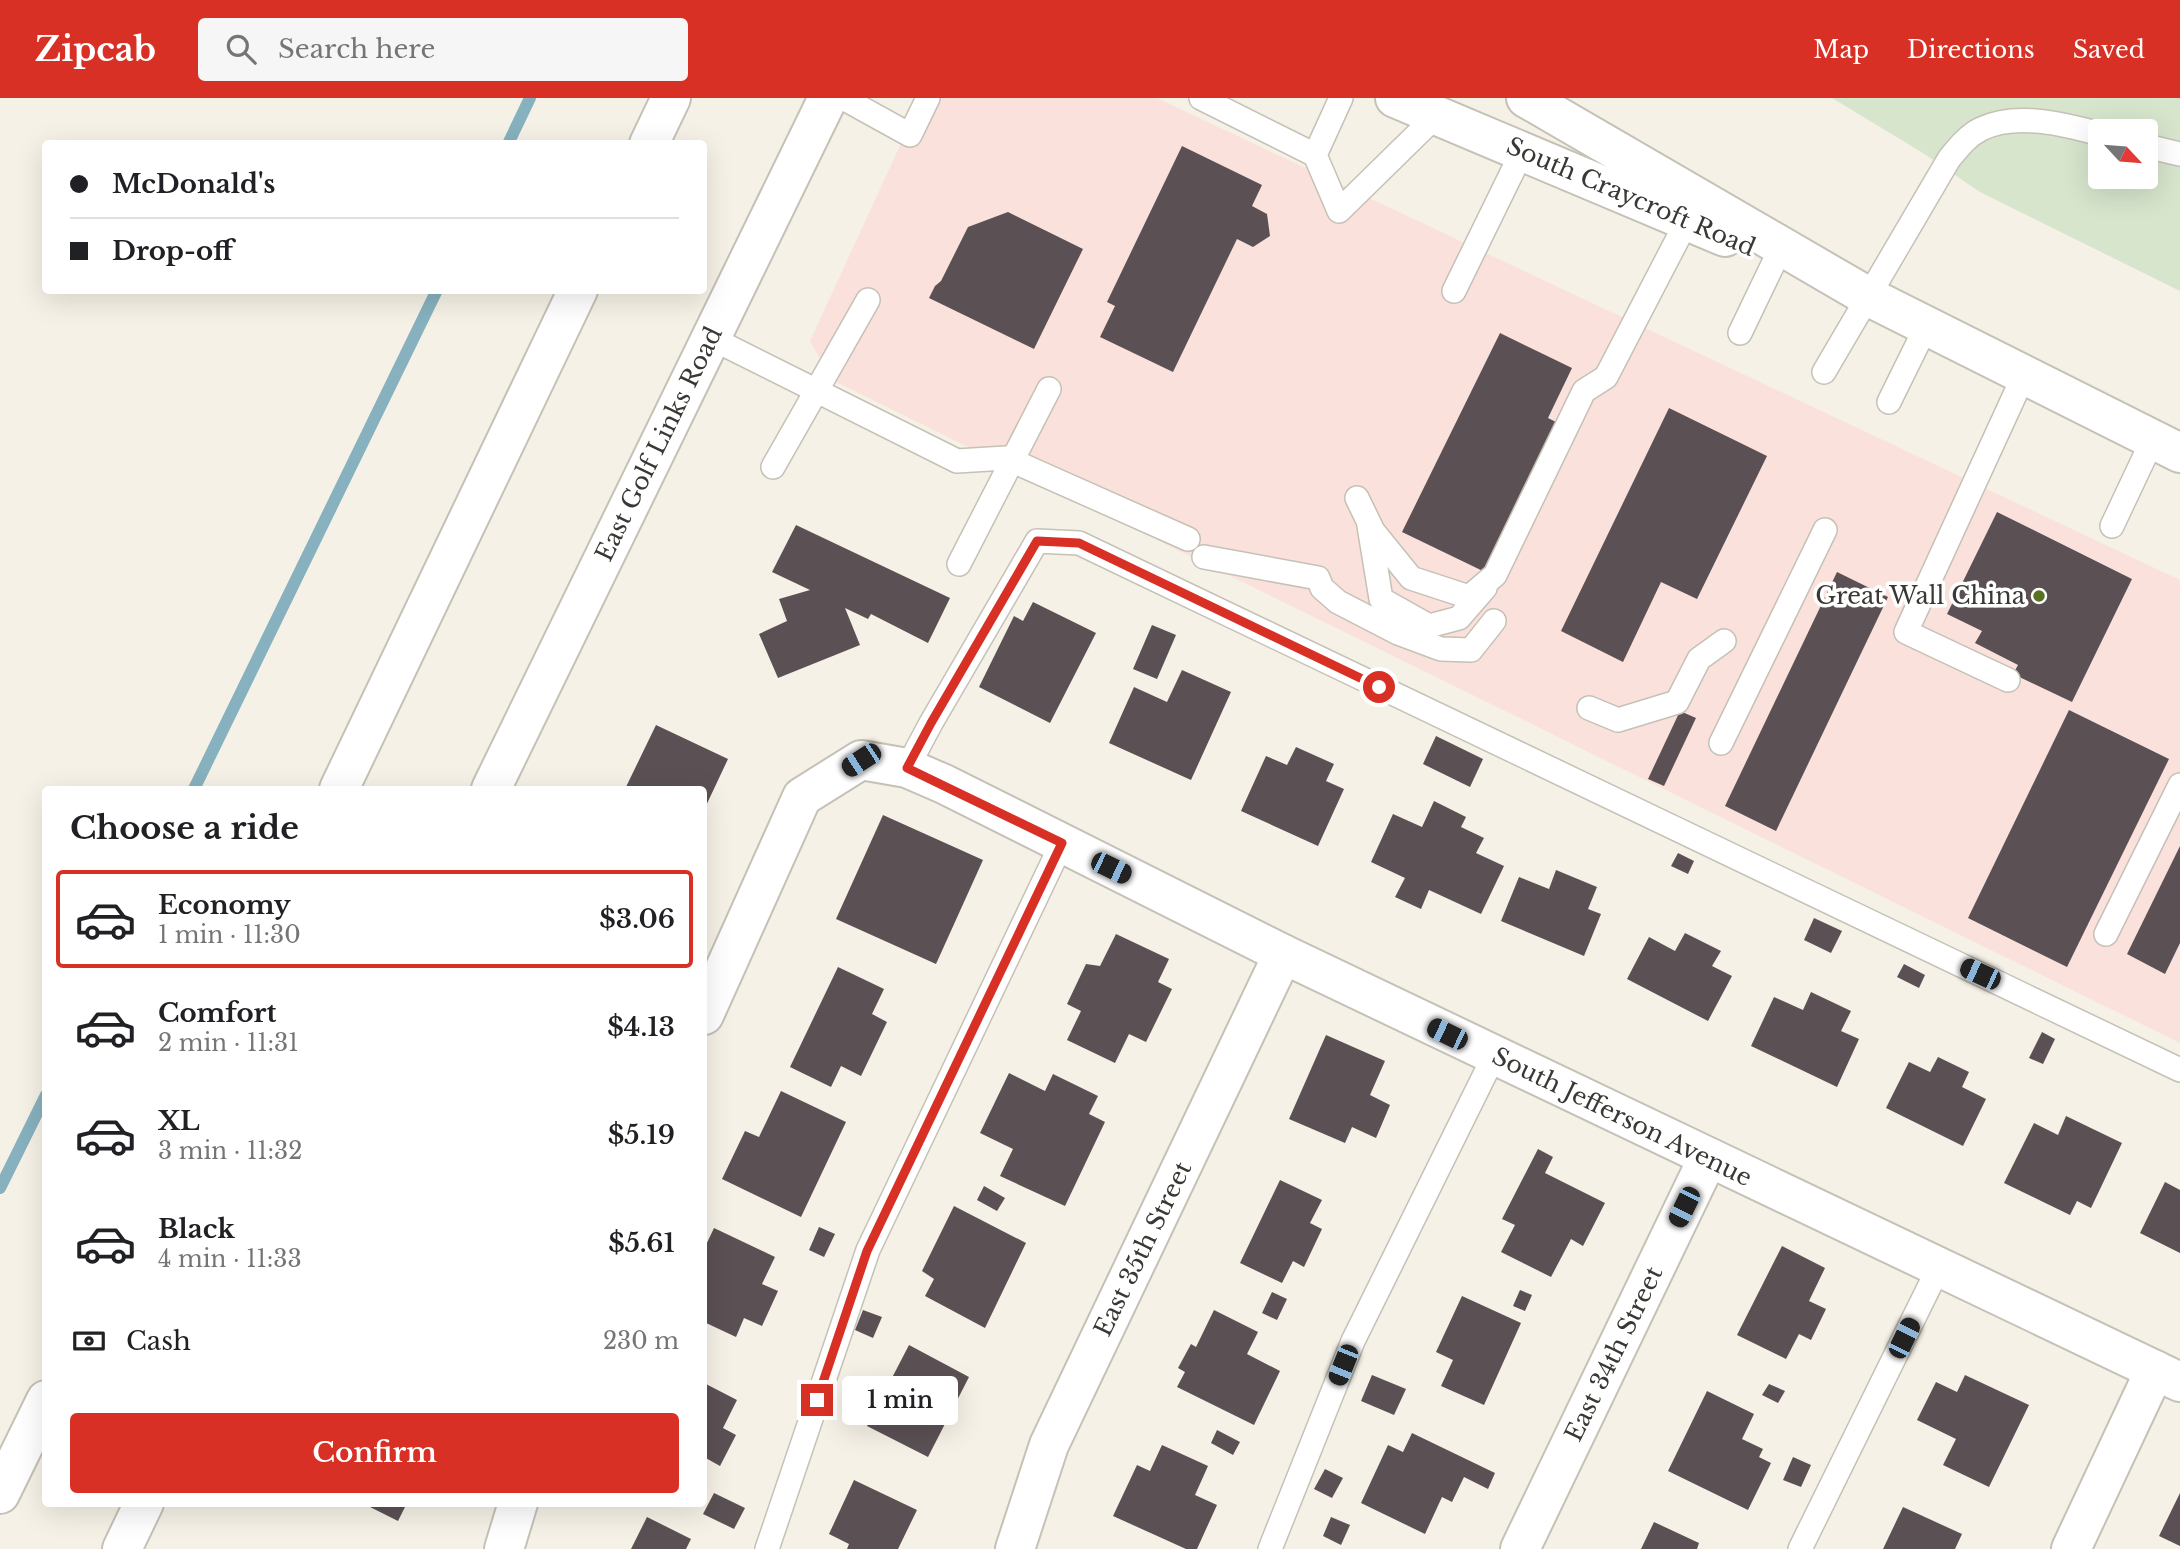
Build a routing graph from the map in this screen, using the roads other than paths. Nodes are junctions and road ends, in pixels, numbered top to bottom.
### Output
1 (671, 98) edge
2 (828, 98) edge
3 (843, 98) edge
4 (928, 98) edge
5 (1201, 98) edge
6 (1341, 98) edge
7 (1395, 98) edge
8 (1526, 98) edge
9 (1437, 115) junction
10 (2088, 131) edge
11 (651, 140) edge
12 (2158, 149) edge
13 (1522, 152) junction
14 (2180, 154) edge
15 (1315, 156) junction
16 (1687, 221) junction
17 (1776, 258) junction
18 (1454, 291) dead end
19 (576, 294) edge
20 (1867, 296) junction
21 (868, 300) dead end
22 (1927, 326) junction
23 (1740, 334) dead end
24 (710, 338) junction
25 (1824, 372) dead end
26 (2024, 375) junction
27 (1049, 389) dead end
28 (816, 391) junction
29 (1889, 401) dead end
30 (2167, 446) edge
31 (1013, 461) junction
32 (773, 467) dead end
33 (1357, 498) dead end
34 (1368, 519) junction
35 (2112, 526) dead end
36 (1825, 530) dead end
37 (1188, 539) dead end
38 (1204, 557) dead end
39 (959, 564) dead end
40 (1495, 575) junction
41 (1494, 621) dead end
42 (1724, 641) dead end
43 (2008, 680) dead end
44 (1589, 708) dead end
45 (1721, 743) dead end
46 (907, 768) junction
47 (2180, 785) edge
48 (340, 786) edge
49 (492, 786) edge
50 (1062, 843) junction
51 (2106, 934) dead end
52 (1283, 954) junction
53 (707, 1008) edge
54 (1494, 1056) junction
55 (2180, 1070) edge
56 (1708, 1158) junction
57 (1939, 1268) junction
58 (2168, 1376) edge
59 (42, 1408) edge
60 (0, 1494) edge
61 (142, 1507) edge
62 (517, 1507) edge
63 (122, 1549) edge
64 (504, 1549) edge
65 (767, 1549) edge
66 (1015, 1549) edge
67 (1270, 1549) edge
68 (1520, 1549) edge
69 (1800, 1549) edge
70 (2071, 1549) edge

1 - 11 street
2 - 24 street, East Golf Links Road
3 - 4 lane
5 - 15 lane
6 - 15 lane
7 - 9 street, South Craycroft Road
8 - 20 street, South Craycroft Road
9 - 13 street, South Craycroft Road
9 - 15 lane
10 - 20 lane
12 - 14 lane
13 - 16 street, South Craycroft Road
13 - 18 lane
16 - 17 street, South Craycroft Road
16 - 40 lane
17 - 20 street, South Craycroft Road
17 - 23 lane
19 - 48 street
20 - 22 street, South Craycroft Road
20 - 25 lane
21 - 28 lane
22 - 26 street, South Craycroft Road
22 - 29 lane
24 - 28 lane
24 - 49 street, East Golf Links Road
26 - 30 street, South Craycroft Road
26 - 43 lane
27 - 31 lane
28 - 31 lane
28 - 32 lane
30 - 35 lane
31 - 37 lane
31 - 39 lane
33 - 34 lane
34 - 40 lane
34 - 40 lane
36 - 45 lane
38 - 41 lane
42 - 44 lane
46 - 50 street, South Jefferson Avenue
46 - 53 street, South Jefferson Avenue
46 - 55 lane
47 - 51 lane
50 - 52 street, South Jefferson Avenue
50 - 65 lane
52 - 54 street, South Jefferson Avenue
52 - 66 street, East 35th Street
54 - 56 street, South Jefferson Avenue
54 - 67 lane
56 - 57 street, South Jefferson Avenue
56 - 68 street, East 34th Street
57 - 58 street, South Jefferson Avenue
57 - 69 lane
58 - 70 street
59 - 60 street
61 - 63 street
62 - 64 street

